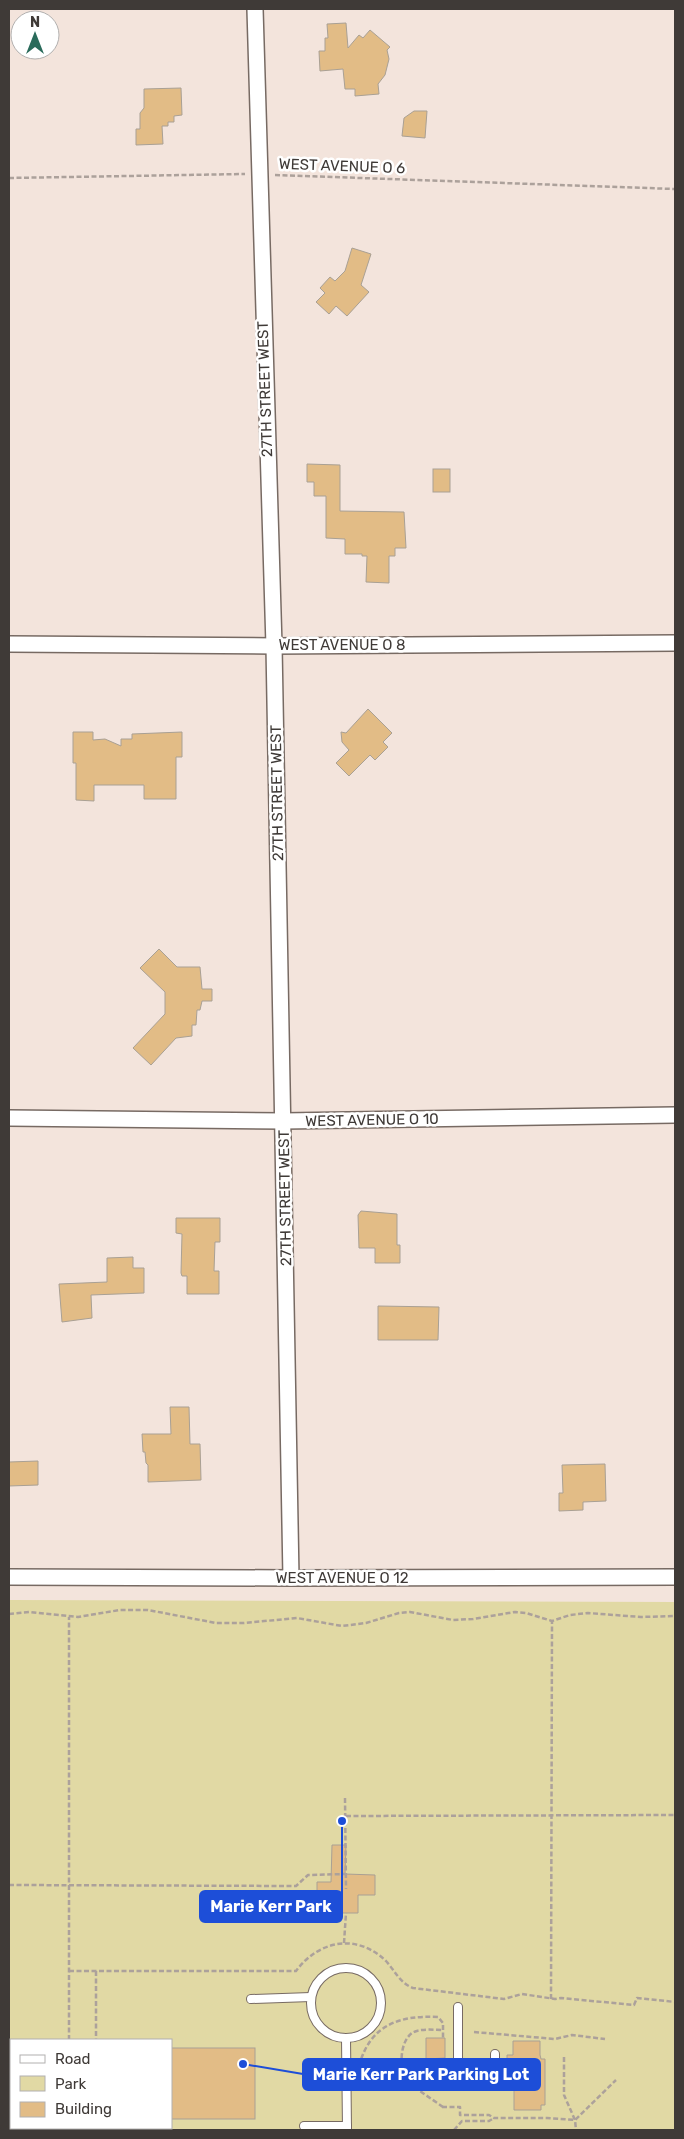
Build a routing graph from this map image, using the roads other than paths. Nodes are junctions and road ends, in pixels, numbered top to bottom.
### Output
1 (255, 9) edge
2 (675, 643) edge
3 (9, 644) edge
4 (274, 646) junction
5 (675, 1115) edge
6 (9, 1118) edge
7 (284, 1121) junction
8 (9, 1577) edge
9 (675, 1577) edge
10 (291, 1578) junction
11 (311, 1997) junction
12 (251, 1999) dead end
13 (458, 2007) dead end
14 (346, 2038) junction
15 (496, 2054) dead end
16 (304, 2126) dead end
17 (347, 2128) edge

1 - 4 street, 27TH STREET WEST
2 - 4 street, WEST AVENUE O 8
3 - 4 street, WEST AVENUE O 8
4 - 7 street, 27TH STREET WEST
5 - 7 street, WEST AVENUE O 10
6 - 7 street, WEST AVENUE O 10
7 - 10 street, 27TH STREET WEST
8 - 10 street, WEST AVENUE O 12
9 - 10 street, WEST AVENUE O 12
11 - 12 lane
11 - 14 lane
11 - 14 lane
13 - 15 lane
14 - 17 lane
16 - 17 lane

